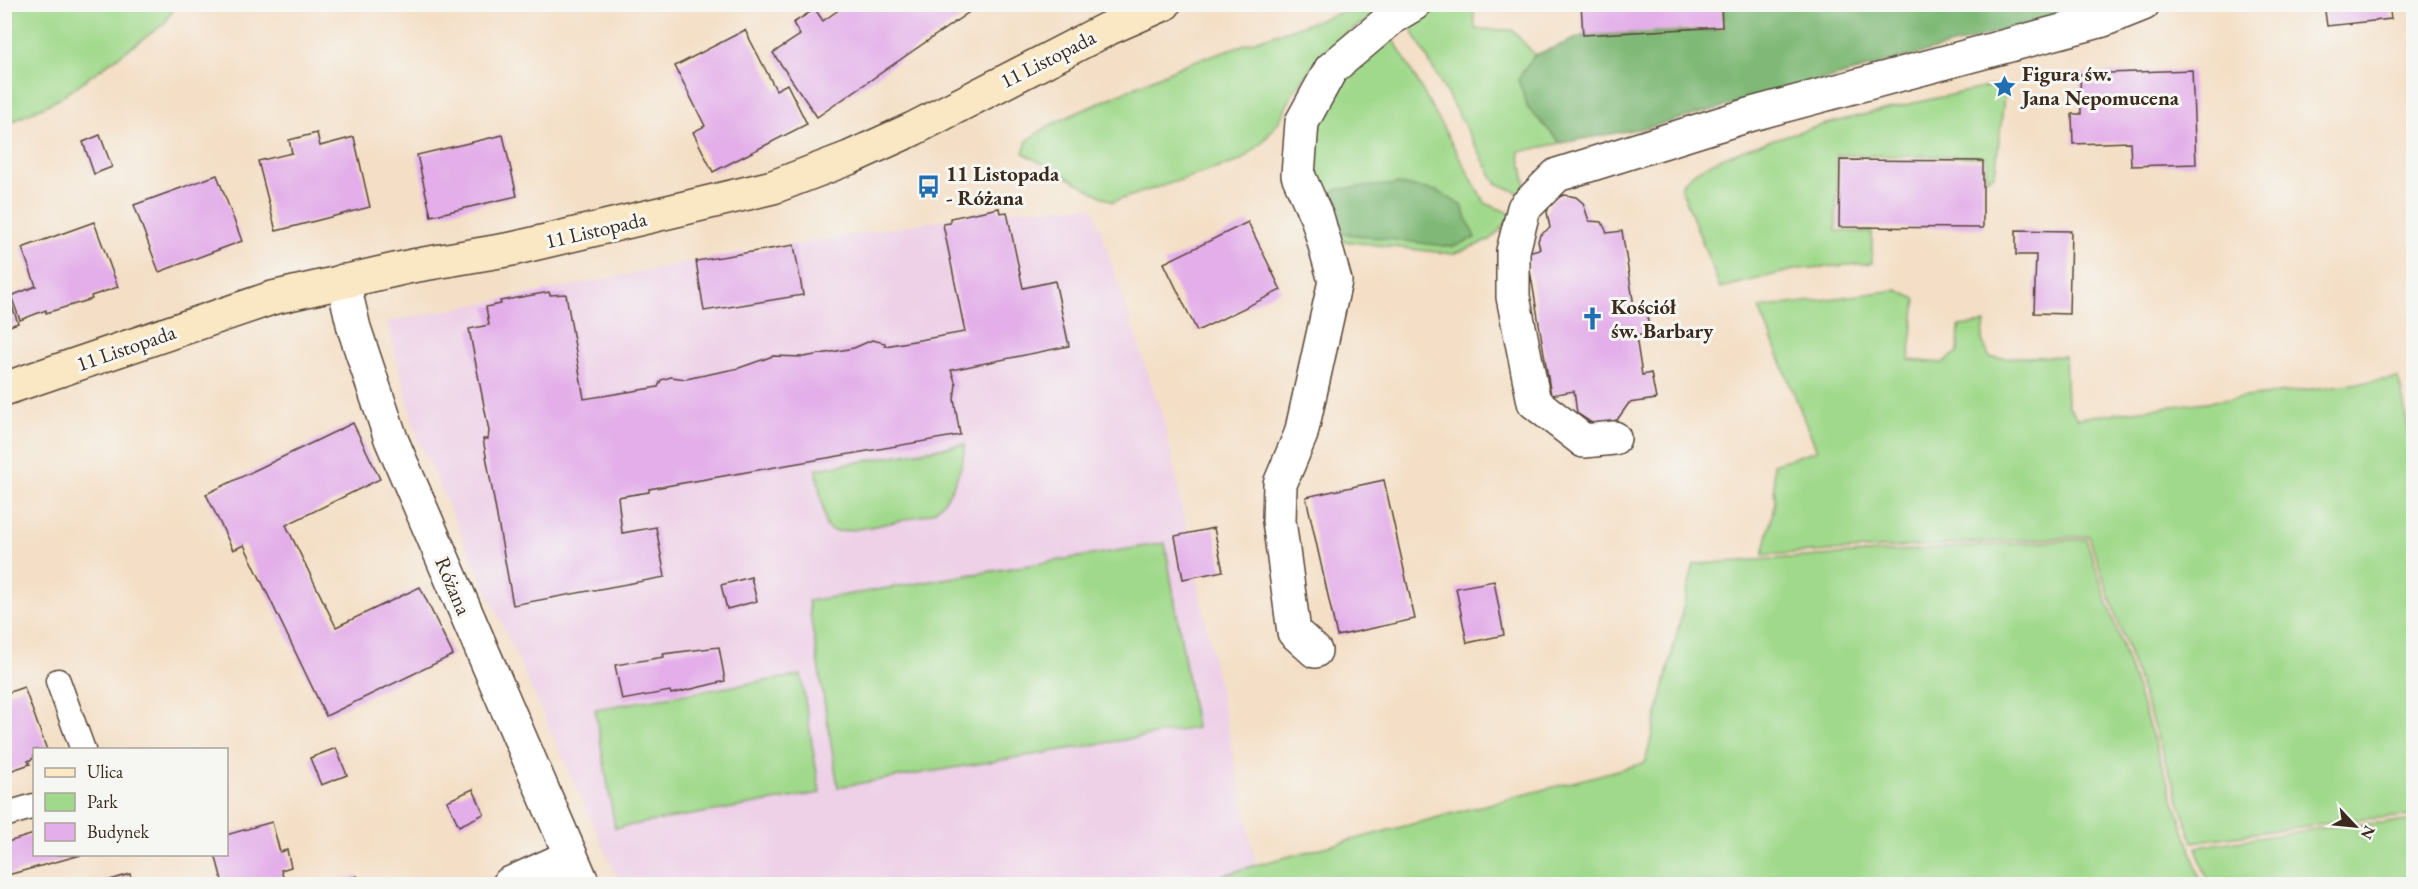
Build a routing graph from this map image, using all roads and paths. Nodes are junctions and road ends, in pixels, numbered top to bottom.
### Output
1 (1164, 4) edge
2 (1414, 4) edge
3 (2143, 4) edge
4 (343, 281) junction
5 (4, 389) edge
6 (1614, 438) dead end
7 (1315, 651) dead end
8 (58, 681) dead end
9 (82, 748) edge
10 (33, 806) edge
11 (4, 815) edge
12 (576, 871) edge
13 (509, 885) edge

1 - 4 main road, 11 Listopada
2 - 7 street
3 - 6 street
4 - 5 main road, 11 Listopada
4 - 12 street, Różana
8 - 9 lane
10 - 11 lane
12 - 13 street

